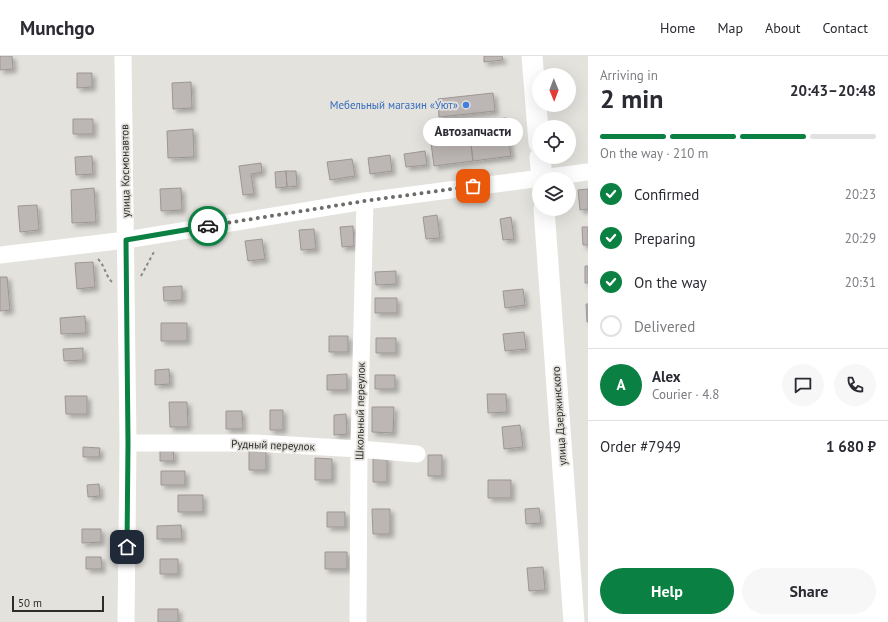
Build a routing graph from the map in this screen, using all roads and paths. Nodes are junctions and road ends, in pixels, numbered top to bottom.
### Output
1 (123, 56) edge
2 (532, 56) edge
3 (537, 120) edge
4 (588, 172) edge
5 (576, 174) edge
6 (532, 179) edge
7 (365, 201) junction
8 (545, 216) edge
9 (167, 232) junction
10 (126, 240) junction
11 (0, 255) edge
12 (98, 258) dead end
13 (133, 284) junction
14 (128, 443) junction
15 (359, 449) junction
16 (417, 454) dead end
17 (126, 622) edge
18 (358, 622) edge
19 (574, 622) edge

1 - 10 street, улица Космонавтов
2 - 3 main road
4 - 5 street
6 - 7 street
7 - 9 street
7 - 15 street, Школьный переулок
8 - 19 main road, улица Дзержинского
9 - 10 street
9 - 13 path
10 - 11 street
10 - 13 street, улица Космонавтов
12 - 13 path
13 - 14 street, улица Космонавтов
14 - 15 street, Рудный переулок
14 - 17 street, улица Космонавтов
15 - 16 street, Рудный переулок
15 - 18 street, Школьный переулок

